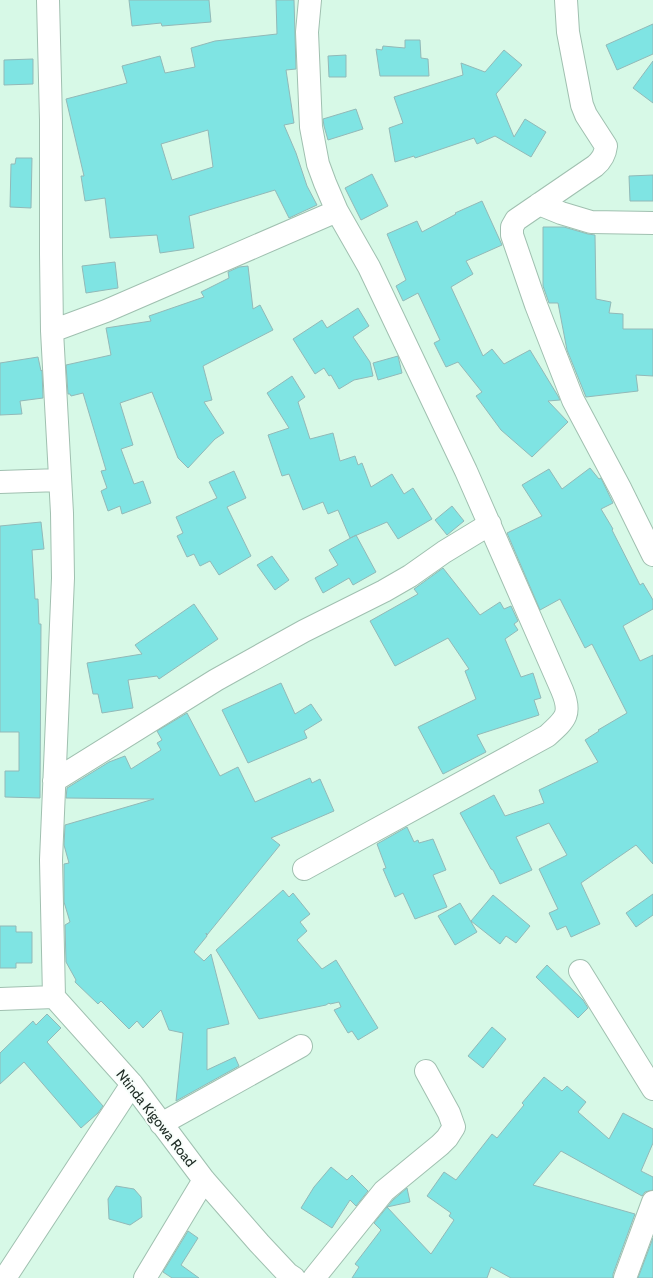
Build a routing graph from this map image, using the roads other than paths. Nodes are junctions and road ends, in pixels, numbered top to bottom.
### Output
1 (48, 0) edge
2 (310, 0) edge
3 (566, 0) edge
4 (539, 204) junction
5 (337, 211) junction
6 (653, 223) edge
7 (52, 331) junction
8 (60, 480) junction
9 (0, 482) edge
10 (490, 524) junction
11 (653, 555) edge
12 (54, 781) junction
13 (304, 869) dead end
14 (580, 971) dead end
15 (54, 997) junction
16 (0, 999) edge
17 (301, 1046) dead end
18 (426, 1071) dead end
19 (132, 1084) junction
20 (653, 1089) edge
21 (161, 1124) junction
22 (204, 1180) junction
23 (653, 1202) edge
24 (290, 1277) edge
25 (5, 1278) edge
26 (145, 1278) edge
27 (314, 1278) edge
28 (625, 1278) edge

1 - 7 street
2 - 5 street
3 - 4 street
4 - 6 street
4 - 11 street
5 - 7 street
5 - 10 street
7 - 8 street
8 - 9 street
8 - 12 street
10 - 12 street
10 - 13 street
12 - 15 street
14 - 20 street
15 - 16 street
15 - 19 street, Ntinda Kigowa Road
17 - 21 street
18 - 27 street
19 - 21 street, Ntinda Kigowa Road
19 - 25 street
21 - 22 street, Ntinda Kigowa Road
22 - 24 street, Ntinda Kigowa Road
22 - 26 street
23 - 28 street

